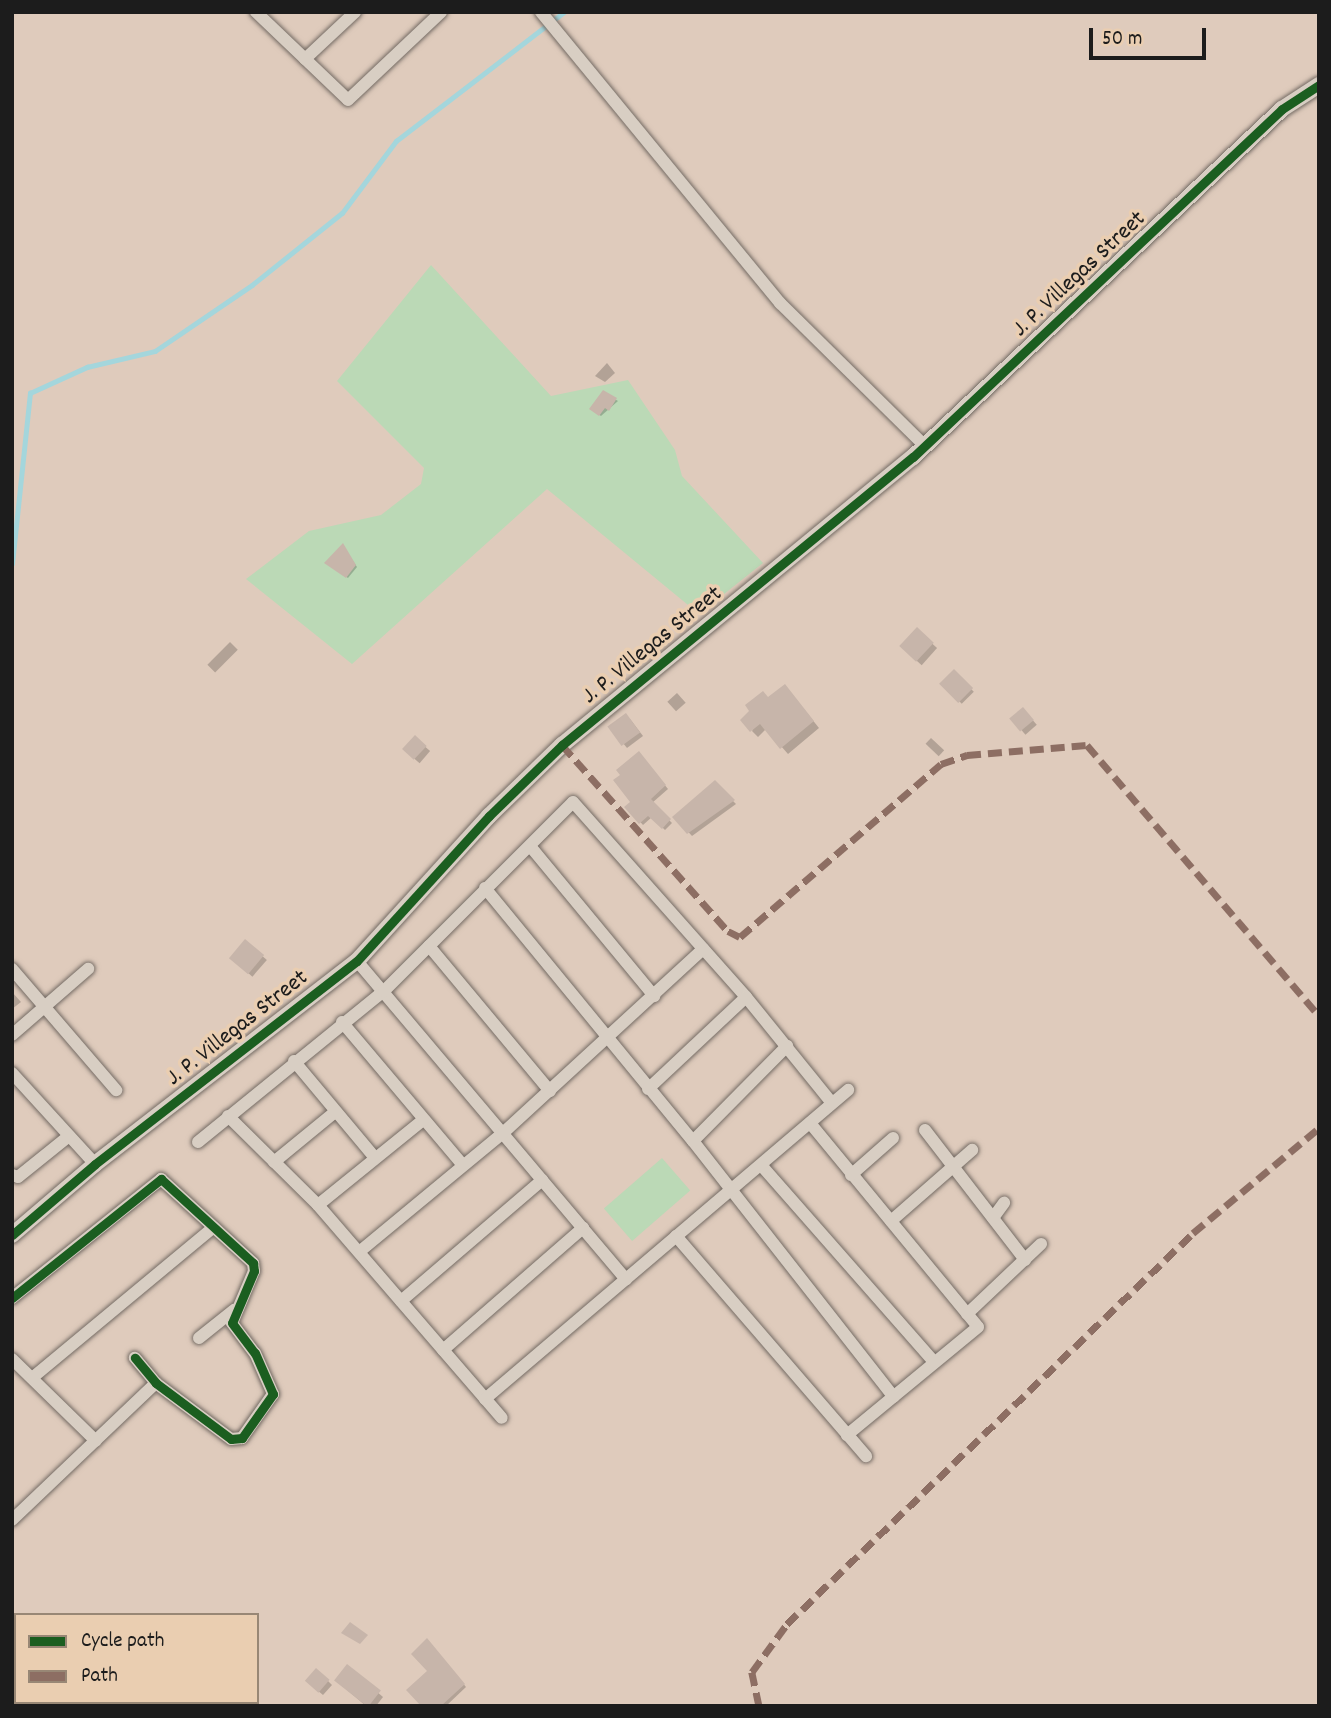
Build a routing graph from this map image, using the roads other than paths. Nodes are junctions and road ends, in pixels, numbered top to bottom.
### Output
1 (355, 12) edge
2 (441, 12) edge
3 (541, 12) edge
4 (264, 15) edge
5 (305, 59) junction
6 (1319, 85) edge
7 (925, 446) junction
8 (530, 846) junction
9 (485, 888) junction
10 (429, 946) junction
11 (703, 949) junction
12 (357, 961) junction
13 (12, 969) edge
14 (88, 970) dead end
15 (384, 991) junction
16 (654, 996) junction
17 (746, 998) junction
18 (45, 1006) junction
19 (342, 1022) junction
20 (12, 1035) edge
21 (606, 1035) junction
22 (787, 1046) junction
23 (294, 1060) junction
24 (12, 1073) edge
25 (648, 1089) junction
26 (116, 1090) dead end
27 (848, 1090) dead end
28 (550, 1091) junction
29 (831, 1102) junction
30 (335, 1112) junction
31 (228, 1116) junction
32 (423, 1120) junction
33 (810, 1123) junction
34 (925, 1130) dead end
35 (503, 1133) junction
36 (69, 1136) junction
37 (892, 1138) dead end
38 (693, 1141) junction
39 (198, 1142) dead end
40 (972, 1150) dead end
41 (375, 1158) junction
42 (274, 1162) junction
43 (95, 1164) junction
44 (462, 1164) junction
45 (761, 1165) junction
46 (955, 1169) junction
47 (12, 1175) edge
48 (851, 1175) junction
49 (542, 1180) junction
50 (730, 1190) junction
51 (1004, 1203) dead end
52 (318, 1205) junction
53 (993, 1218) junction
54 (891, 1221) junction
55 (214, 1227) junction
56 (583, 1228) junction
57 (12, 1235) edge
58 (676, 1236) junction
59 (1041, 1244) dead end
60 (359, 1252) junction
61 (1025, 1260) junction
62 (626, 1279) junction
63 (12, 1298) edge
64 (401, 1301) junction
65 (234, 1310) junction
66 (967, 1314) junction
67 (199, 1338) dead end
68 (443, 1350) junction
69 (135, 1358) dead end
70 (12, 1359) edge
71 (934, 1362) junction
72 (32, 1378) junction
73 (156, 1383) junction
74 (894, 1397) junction
75 (485, 1399) junction
76 (502, 1418) dead end
77 (847, 1435) junction
78 (96, 1441) junction
79 (866, 1456) dead end
80 (12, 1520) edge

1 - 5 street
2 - 5 street
3 - 7 street
4 - 5 street
6 - 7 street, J. P. Villegas Street
7 - 12 street, J. P. Villegas Street
8 - 9 street
8 - 11 street
8 - 16 street
9 - 10 street
9 - 21 street
10 - 15 street
10 - 28 street
11 - 16 street
11 - 17 street
12 - 15 street
12 - 43 street, J. P. Villegas Street
13 - 18 street
14 - 18 street
15 - 19 street
15 - 35 street
16 - 21 street
17 - 22 street
17 - 25 street
18 - 20 street
18 - 26 street
19 - 23 street
19 - 32 street
21 - 25 street
21 - 28 street
22 - 29 street
22 - 38 street
23 - 30 street
23 - 31 street
24 - 36 street
25 - 38 street
27 - 29 street
28 - 35 street
29 - 33 street
30 - 41 street
30 - 42 street
31 - 39 street
31 - 42 street
32 - 41 street
32 - 44 street
33 - 45 street
33 - 48 street
34 - 46 street
35 - 44 street
35 - 49 street
36 - 43 street
36 - 47 street
37 - 48 street
38 - 50 street
40 - 46 street
41 - 52 street
42 - 52 street
43 - 57 street, J. P. Villegas Street
44 - 60 street
45 - 50 street
45 - 71 street
46 - 53 street
46 - 54 street
48 - 54 street
49 - 56 street
49 - 64 street
50 - 58 street
50 - 74 street
51 - 53 street
52 - 60 street
53 - 61 street
54 - 66 street
55 - 63 street
55 - 65 street
55 - 72 street
56 - 62 street
56 - 68 street
58 - 62 street
58 - 77 street
59 - 61 street
60 - 64 street
61 - 66 street
62 - 75 street
64 - 68 street
65 - 67 street
65 - 73 street
66 - 71 street
68 - 75 street
69 - 73 street
70 - 72 street
71 - 74 street
72 - 78 street
73 - 78 street
74 - 77 street
75 - 76 street
77 - 79 street
78 - 80 street

